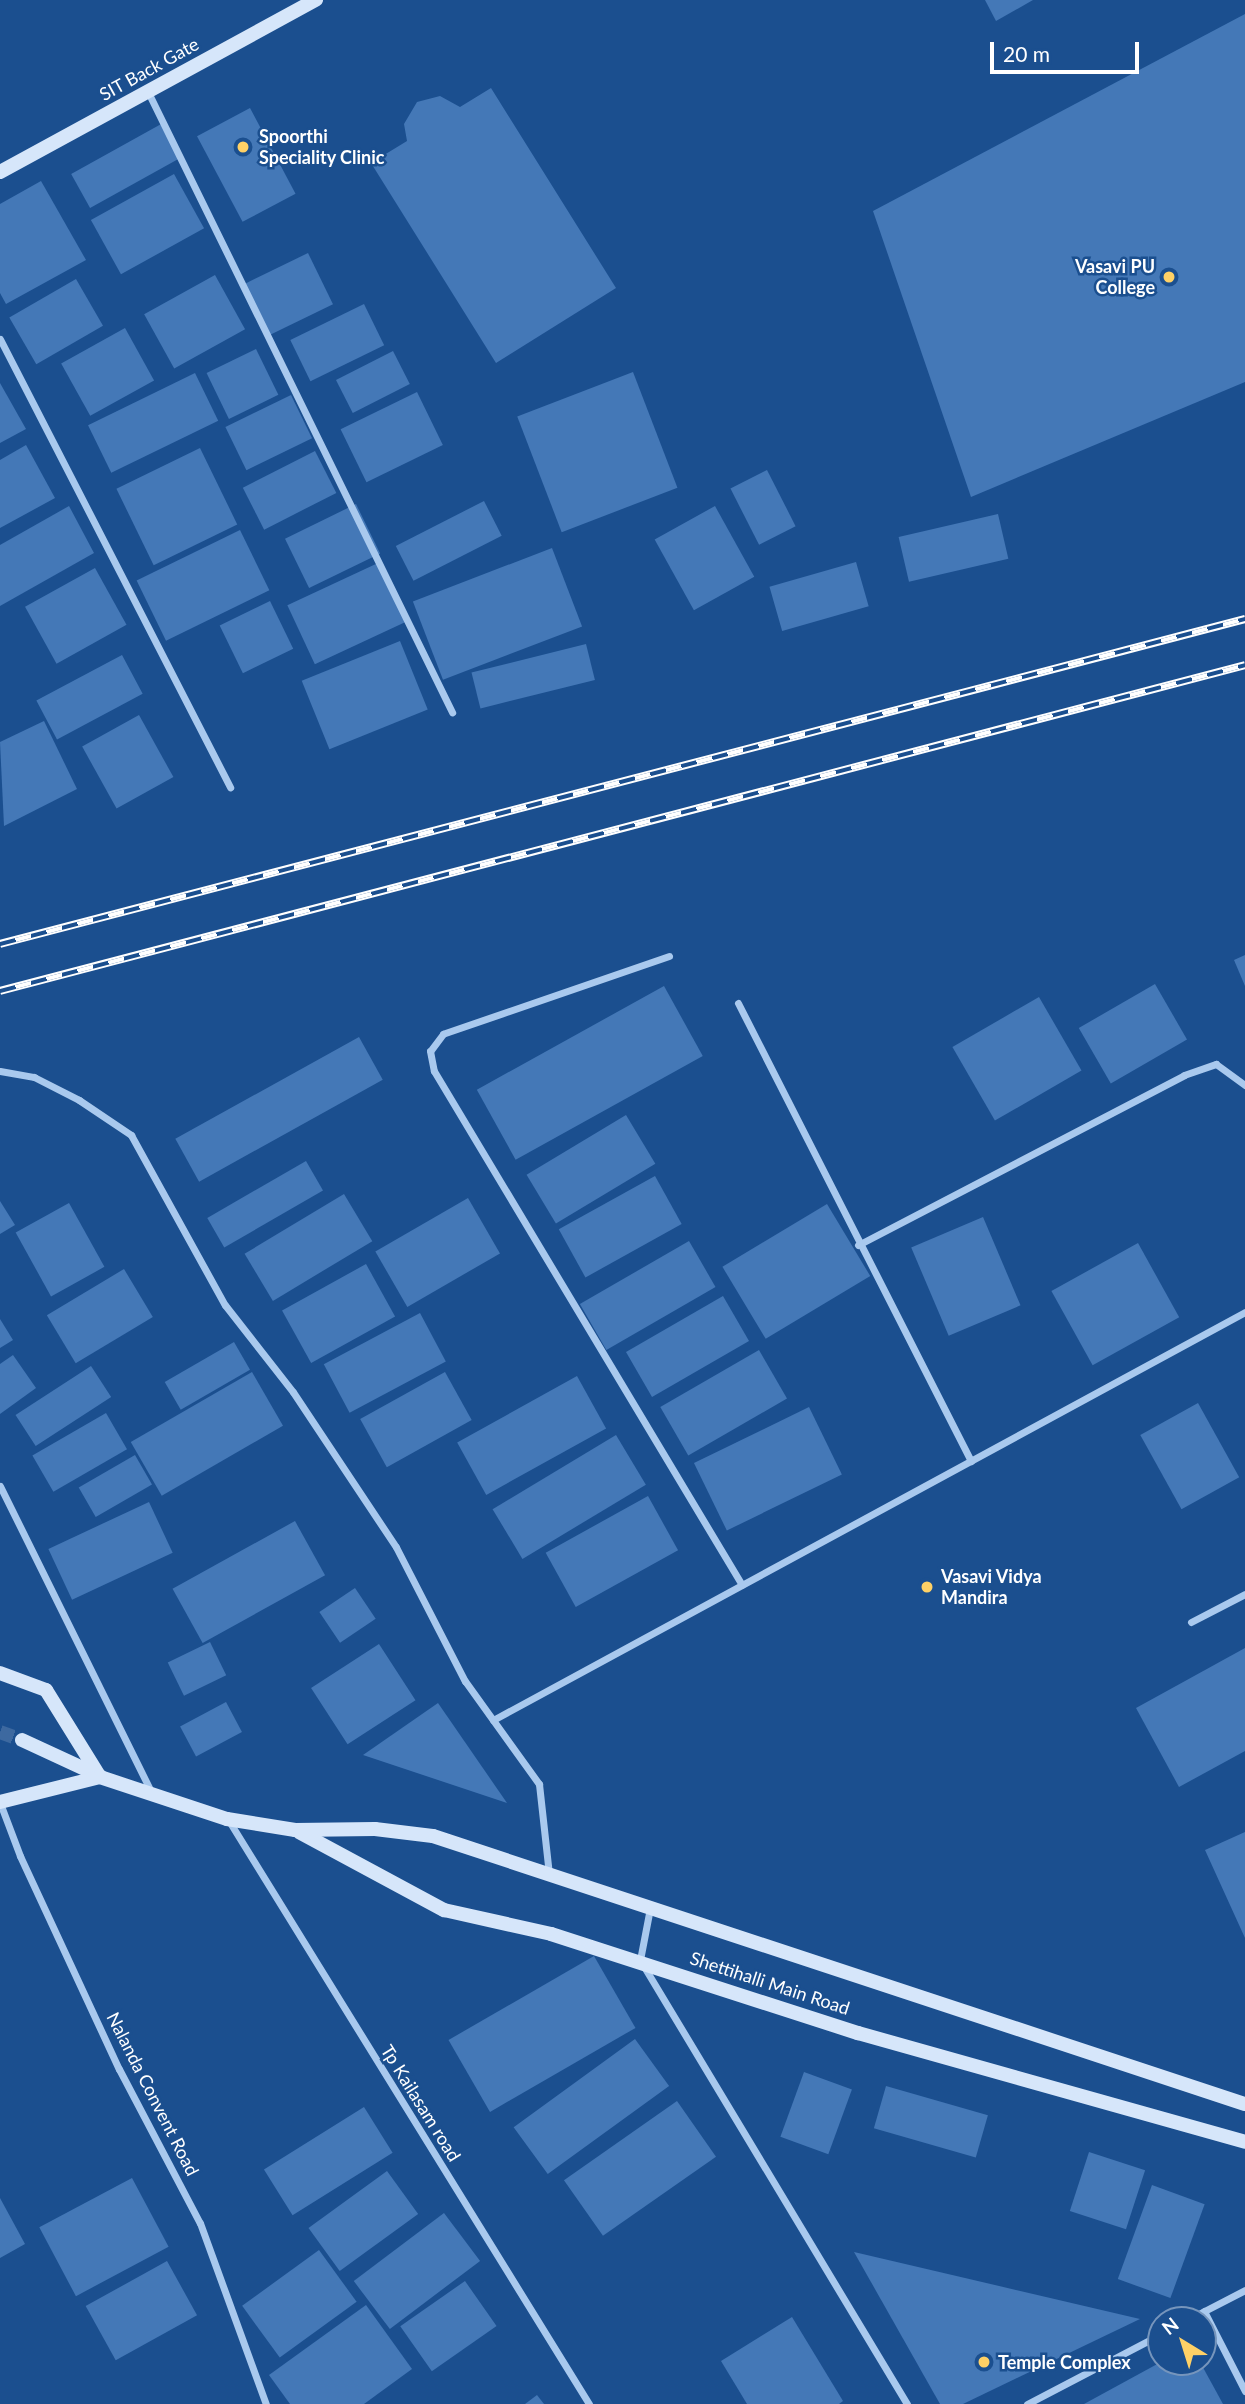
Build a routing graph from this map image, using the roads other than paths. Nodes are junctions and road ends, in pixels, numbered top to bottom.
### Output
1 (316, 0) edge
2 (148, 92) junction
3 (0, 172) edge
4 (0, 339) edge
5 (452, 712) dead end
6 (230, 787) dead end
7 (669, 956) dead end
8 (738, 1003) dead end
9 (0, 1071) edge
10 (1245, 1085) edge
11 (858, 1245) junction
12 (1245, 1312) edge
13 (971, 1461) junction
14 (0, 1486) edge
15 (742, 1586) junction
16 (1245, 1594) edge
17 (1191, 1622) dead end
18 (0, 1673) edge
19 (493, 1720) junction
20 (22, 1740) tunnel mouth
21 (100, 1777) junction
22 (152, 1794) junction
23 (0, 1803) edge
24 (227, 1819) junction
25 (295, 1830) junction
26 (549, 1875) junction
27 (650, 1908) junction
28 (640, 1960) junction
29 (1245, 2104) edge
30 (1245, 2143) edge
31 (1245, 2290) edge
32 (1214, 2306) edge
33 (1217, 2336) edge
34 (1147, 2341) edge
35 (1245, 2390) edge
36 (265, 2404) edge
37 (589, 2404) edge
38 (906, 2404) edge
39 (1027, 2404) edge

1 - 2 main road, SIT Back Gate
2 - 3 main road, SIT Back Gate
2 - 5 street
4 - 6 street
7 - 15 street
8 - 11 street
9 - 19 street
10 - 11 street
11 - 13 street
12 - 13 street
13 - 15 street
14 - 22 street
15 - 19 street
16 - 17 street
18 - 21 main road
19 - 26 street
20 - 21 main road, Shettihalli Main Road
21 - 22 main road, Shettihalli Main Road
21 - 23 main road
22 - 24 main road, Shettihalli Main Road
23 - 36 street, Nalanda Convent Road
24 - 25 main road, Shettihalli Main Road
24 - 37 street, Tp Kailasam road
25 - 26 main road, Shettihalli Main Road
25 - 28 main road, Shettihalli Main Road
26 - 27 main road, Shettihalli Main Road
27 - 28 street
27 - 29 main road, Shettihalli Main Road
28 - 30 main road, Shettihalli Main Road
28 - 38 street
31 - 32 street
33 - 35 street
34 - 39 street

